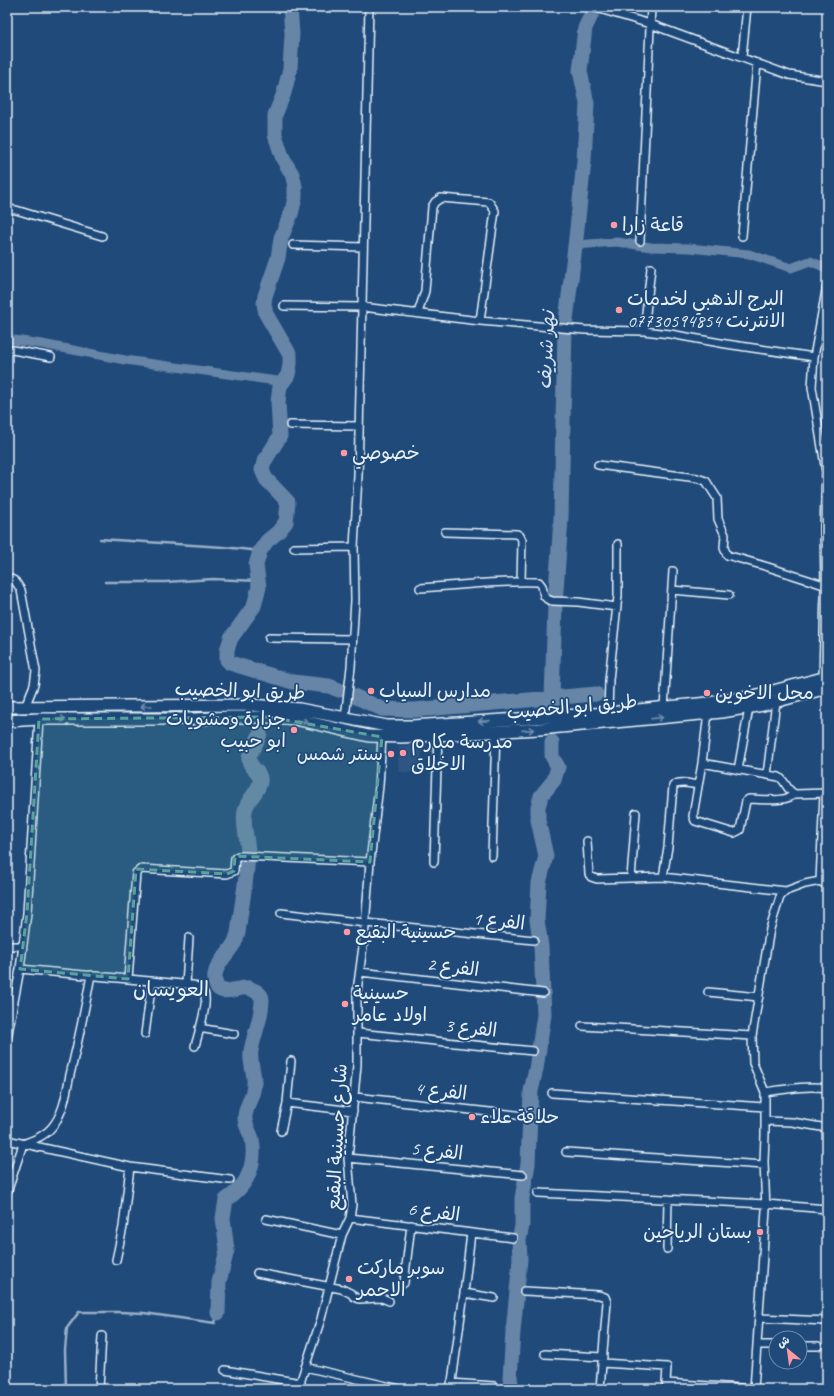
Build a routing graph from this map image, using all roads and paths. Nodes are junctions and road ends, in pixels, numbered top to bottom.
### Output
1 (369, 7) edge
2 (593, 7) edge
3 (651, 7) edge
4 (747, 7) edge
5 (650, 24) junction
6 (742, 57) junction
7 (757, 63) junction
8 (827, 81) edge
9 (7, 209) edge
10 (102, 236) dead end
11 (742, 236) dead end
12 (640, 241) dead end
13 (292, 245) dead end
14 (363, 247) junction
15 (651, 268) dead end
16 (827, 285) edge
17 (284, 306) dead end
18 (362, 307) junction
19 (418, 313) junction
20 (480, 321) junction
21 (644, 331) junction
22 (7, 349) edge
23 (814, 356) junction
24 (51, 357) dead end
25 (290, 424) dead end
26 (359, 426) junction
27 (598, 466) dead end
28 (445, 532) dead end
29 (618, 544) dead end
30 (354, 547) junction
31 (294, 548) dead end
32 (673, 571) dead end
33 (7, 577) edge
34 (521, 581) junction
35 (826, 586) edge
36 (420, 588) dead end
37 (672, 590) junction
38 (729, 595) dead end
39 (617, 607) junction
40 (269, 638) dead end
41 (352, 639) junction
42 (826, 681) edge
43 (776, 701) junction
44 (194, 706) junction
45 (25, 707) junction
46 (7, 708) edge
47 (664, 708) junction
48 (749, 708) junction
49 (608, 713) junction
50 (708, 713) junction
51 (345, 718) junction
52 (38, 719) junction
53 (194, 719) junction
54 (7, 721) edge
55 (496, 732) junction
56 (438, 736) junction
57 (382, 737) junction
58 (702, 763) junction
59 (738, 770) junction
60 (767, 775) junction
61 (698, 786) junction
62 (826, 793) edge
63 (795, 794) junction
64 (636, 813) dead end
65 (587, 841) dead end
66 (492, 856) dead end
67 (370, 862) junction
68 (434, 862) dead end
69 (631, 878) junction
70 (663, 878) junction
71 (820, 881) junction
72 (827, 886) edge
73 (786, 891) junction
74 (281, 913) dead end
75 (366, 924) junction
76 (189, 938) dead end
77 (534, 940) dead end
78 (7, 946) edge
79 (22, 946) junction
80 (20, 969) junction
81 (360, 972) junction
82 (92, 975) junction
83 (128, 979) junction
84 (152, 981) junction
85 (186, 984) junction
86 (708, 992) dead end
87 (543, 993) dead end
88 (759, 997) junction
89 (582, 1026) dead end
90 (200, 1028) junction
91 (145, 1034) dead end
92 (234, 1034) dead end
93 (358, 1034) junction
94 (752, 1036) junction
95 (7, 1040) edge
96 (195, 1046) dead end
97 (533, 1051) dead end
98 (290, 1061) dead end
99 (827, 1088) edge
100 (766, 1092) junction
101 (552, 1093) dead end
102 (355, 1097) junction
103 (287, 1103) junction
104 (765, 1107) junction
105 (354, 1111) junction
106 (524, 1116) dead end
107 (765, 1121) junction
108 (827, 1128) edge
109 (281, 1131) dead end
110 (7, 1140) edge
111 (23, 1144) junction
112 (566, 1152) dead end
113 (348, 1158) junction
114 (764, 1165) junction
115 (130, 1167) junction
116 (523, 1175) dead end
117 (230, 1180) dead end
118 (7, 1193) edge
119 (538, 1193) dead end
120 (668, 1199) junction
121 (766, 1204) junction
122 (827, 1209) edge
123 (350, 1218) junction
124 (266, 1219) dead end
125 (412, 1226) junction
126 (471, 1233) junction
127 (342, 1235) junction
128 (513, 1238) dead end
129 (667, 1249) dead end
130 (116, 1260) dead end
131 (257, 1272) dead end
132 (404, 1283) dead end
133 (328, 1287) junction
134 (524, 1291) dead end
135 (464, 1293) junction
136 (494, 1298) dead end
137 (389, 1301) dead end
138 (759, 1318) junction
139 (827, 1321) edge
140 (102, 1336) dead end
141 (757, 1345) junction
142 (768, 1345) edge
143 (808, 1346) edge
144 (818, 1346) dead end
145 (545, 1354) dead end
146 (603, 1360) junction
147 (305, 1367) junction
148 (225, 1370) dead end
149 (300, 1386) edge
150 (451, 1386) edge
151 (494, 1386) dead end
152 (99, 1389) edge
153 (400, 1389) edge
154 (600, 1389) edge
155 (754, 1389) edge

1 - 14 street
2 - 5 street
3 - 5 street
4 - 6 street
5 - 6 street
5 - 12 street
6 - 7 street
7 - 8 street
7 - 11 street
9 - 10 street
13 - 14 street
14 - 18 street
15 - 21 street
16 - 23 street
17 - 18 street
18 - 19 street
18 - 26 street
19 - 20 street
19 - 20 street
20 - 21 street
21 - 23 street
22 - 24 street
23 - 35 street
25 - 26 street
26 - 30 street
27 - 35 street
28 - 34 street
29 - 39 street
30 - 31 street
30 - 41 street
32 - 37 street
33 - 45 street
34 - 36 street
34 - 39 street
35 - 42 street
37 - 38 street
37 - 47 street
39 - 49 street
40 - 41 street
41 - 51 street
42 - 43 main road, طريق ابو الخصيب
42 - 47 main road, طريق ابو الخصيب
43 - 48 main road, طريق ابو الخصيب
43 - 60 street
44 -> 45 main road, طريق ابو الخصيب
44 - 51 main road, طريق ابو الخصيب
44 - 53 main road
45 - 46 main road, طريق ابو الخصيب
47 - 49 main road, طريق ابو الخصيب
48 - 50 main road, طريق ابو الخصيب
48 - 59 street
49 -> 51 main road, طريق ابو الخصيب
55 -> 50 main road, طريق ابو الخصيب
50 - 58 street
52 -> 53 main road, طريق ابو الخصيب
52 - 54 main road, طريق ابو الخصيب
52 - 79 street
53 -> 57 main road, طريق ابو الخصيب
55 - 56 main road, طريق ابو الخصيب
55 - 66 street
56 - 57 main road, طريق ابو الخصيب
56 - 68 street
57 - 67 street, شارع حسينية البقيع
58 - 59 street
58 - 61 street
59 - 60 street
60 - 63 street
61 - 63 street
61 - 70 street
62 - 63 street
62 - 71 street
64 - 69 street
65 - 69 street
67 - 75 street, شارع حسينية البقيع
67 - 83 street
69 - 70 street
70 - 73 street
71 - 72 street
71 - 73 street
73 - 88 street
74 - 75 street, الفرع 1
75 - 77 street, الفرع 1
75 - 81 street, شارع حسينية البقيع
76 - 85 street
78 - 79 street
79 - 80 street
80 - 82 street
80 - 95 street
81 - 87 street, الفرع 2
81 - 93 street, شارع حسينية البقيع
82 - 83 street
82 - 111 street
83 - 84 street
84 - 85 street
84 - 91 street
85 - 90 street
86 - 88 street
88 - 94 street
89 - 94 street
90 - 92 street
90 - 96 street
93 - 97 street, الفرع 3
93 - 102 street, شارع حسينية البقيع
94 - 100 street
98 - 103 street
99 - 100 street
100 - 104 street
101 - 104 street
102 - 105 street, شارع حسينية البقيع
102 - 106 street, الفرع 4
103 - 105 street
103 - 109 street
104 - 107 street
105 - 113 street, شارع حسينية البقيع
107 - 108 street
107 - 114 street
110 - 111 street
111 - 115 street
111 - 118 street
112 - 114 street
113 - 116 street, الفرع 5
113 - 123 street, شارع حسينية البقيع
114 - 121 street
115 - 117 street
115 - 130 street
119 - 120 street
120 - 121 street
120 - 129 street
121 - 122 street
121 - 138 street
123 - 125 street, الفرع 6
123 - 127 street, شارع حسينية البقيع
124 - 127 street
125 - 126 street, الفرع 6
125 - 132 street
126 - 128 street, الفرع 6
126 - 135 street
127 - 133 street, شارع حسينية البقيع
131 - 133 street
133 - 137 street
133 - 147 street, شارع حسينية البقيع
134 - 146 street
135 - 136 street
135 - 150 street
138 - 139 street
138 - 141 street
140 - 152 street
141 - 142 street
141 - 155 street
143 - 144 street
145 - 146 street
146 - 154 street
146 - 155 street
147 - 149 street, شارع حسينية البقيع
147 - 153 street
148 - 149 street
150 - 151 street

